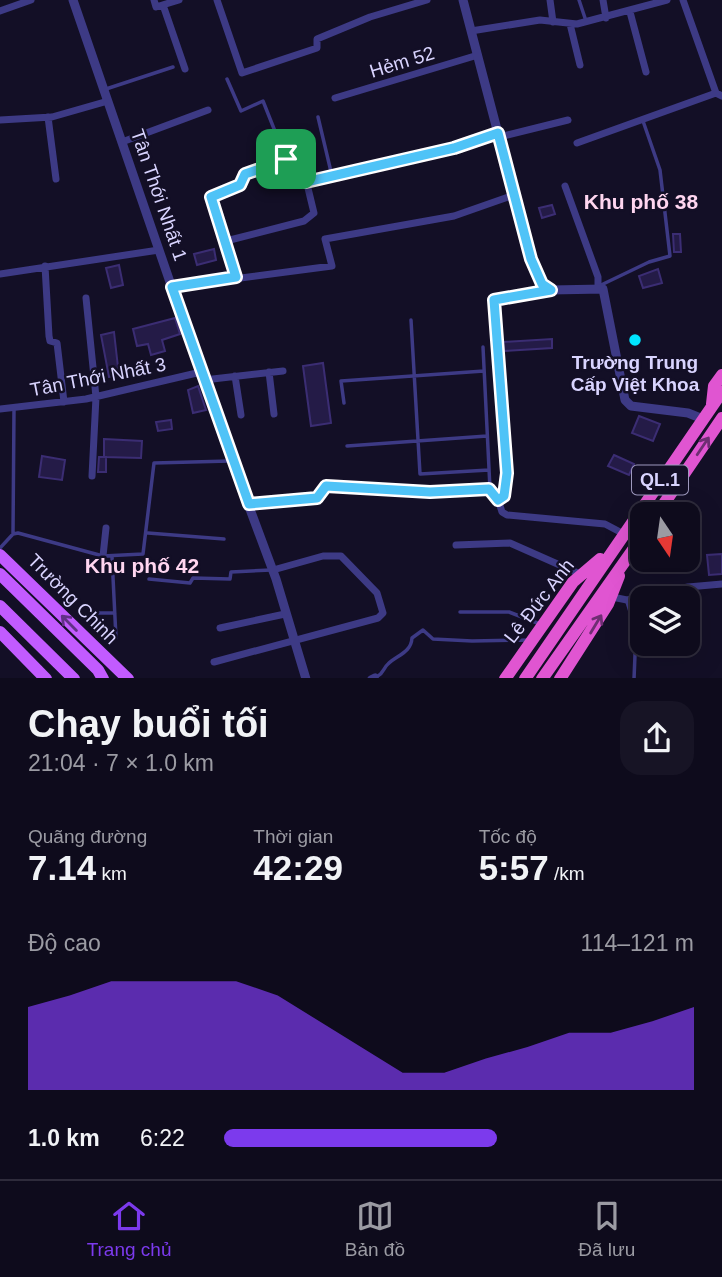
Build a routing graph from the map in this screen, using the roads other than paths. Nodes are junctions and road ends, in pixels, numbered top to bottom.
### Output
1 (31, 0) edge
2 (74, 0) edge
3 (154, 0) edge
4 (179, 0) edge
5 (217, 0) edge
6 (427, 0) edge
7 (463, 0) edge
8 (550, 0) edge
9 (579, 0) edge
10 (603, 0) edge
11 (667, 0) edge
12 (683, 0) edge
13 (163, 5) junction
14 (0, 11) edge
15 (630, 12) junction
16 (606, 18) junction
17 (586, 21) junction
18 (553, 22) junction
19 (570, 24) junction
20 (471, 31) junction
21 (478, 55) junction
22 (580, 65) dead end
23 (173, 67) dead end
24 (185, 69) dead end
25 (646, 72) dead end
26 (227, 79) dead end
27 (104, 90) junction
28 (719, 95) edge
29 (335, 99) dead end
30 (108, 102) junction
31 (208, 110) dead end
32 (48, 117) junction
33 (318, 117) dead end
34 (642, 119) junction
35 (0, 120) edge
36 (568, 120) dead end
37 (498, 135) junction
38 (122, 142) junction
39 (577, 143) dead end
40 (286, 159) junction
41 (332, 176) junction
42 (56, 179) dead end
43 (306, 182) junction
44 (565, 186) dead end
45 (514, 195) junction
46 (226, 241) junction
47 (159, 250) junction
48 (45, 266) junction
49 (0, 274) edge
50 (236, 277) junction
51 (172, 287) junction
52 (598, 287) junction
53 (551, 290) junction
54 (86, 298) dead end
55 (411, 320) dead end
56 (483, 347) dead end
57 (283, 370) dead end
58 (484, 371) junction
59 (269, 372) junction
60 (415, 375) junction
61 (722, 375) edge
62 (202, 376) junction
63 (235, 376) junction
64 (722, 392) edge
65 (96, 397) junction
66 (64, 402) junction
67 (344, 403) dead end
68 (711, 407) junction
69 (13, 409) junction
70 (0, 410) edge
71 (274, 414) dead end
72 (241, 415) dead end
73 (722, 418) edge
74 (703, 419) junction
75 (487, 436) junction
76 (418, 442) junction
77 (347, 446) dead end
78 (232, 461) junction
79 (489, 470) junction
80 (92, 476) dead end
81 (489, 489) junction
82 (498, 500) junction
83 (665, 502) edge
84 (249, 504) junction
85 (106, 528) dead end
86 (148, 533) junction
87 (622, 533) junction
88 (13, 534) junction
89 (224, 539) dead end
90 (456, 545) dead end
91 (0, 548) edge
92 (609, 553) junction
93 (0, 555) edge
94 (630, 555) edge
95 (107, 556) junction
96 (623, 566) junction
97 (273, 570) junction
98 (0, 574) edge
99 (580, 574) junction
100 (149, 579) dead end
101 (722, 584) edge
102 (612, 597) junction
103 (627, 600) junction
104 (0, 607) edge
105 (92, 612) dead end
106 (460, 612) dead end
107 (116, 613) junction
108 (285, 614) junction
109 (541, 625) junction
110 (220, 628) dead end
111 (0, 632) edge
112 (116, 638) dead end
113 (532, 639) junction
114 (34, 640) junction
115 (295, 643) junction
116 (79, 651) junction
117 (214, 662) dead end
118 (111, 675) edge
119 (47, 678) edge
120 (63, 678) edge
121 (74, 678) edge
122 (303, 678) edge
123 (373, 678) edge
124 (505, 678) edge
125 (525, 678) edge
126 (542, 678) edge
127 (560, 678) edge
128 (634, 678) edge

1 - 14 street
2 - 27 street, Tân Thới Nhất 1
3 - 13 street
4 - 13 street
5 - 6 street
7 - 20 street
8 - 18 street
9 - 17 lane
10 - 16 street
11 - 15 street
12 - 28 street
13 - 24 street
15 - 16 street
15 - 25 street
16 - 17 street
17 - 19 street
18 - 19 street
18 - 20 street
19 - 22 street
20 - 21 street
21 - 29 street, Hẻm 52
21 - 37 street
23 - 27 lane
26 - 40 lane
27 - 30 street, Tân Thới Nhất 1
28 - 34 street
30 - 32 street
30 - 38 street, Tân Thới Nhất 1
31 - 38 street
32 - 35 street
32 - 42 street
33 - 41 lane
34 - 39 street
34 - 52 lane
36 - 37 street
37 - 41 street
37 - 45 street
38 - 47 street, Tân Thới Nhất 1
40 - 43 street
40 - 46 street
41 - 43 street
43 - 46 street
44 - 52 street
45 - 50 street
45 - 53 street
46 - 50 street
47 - 48 street
47 - 51 street, Tân Thới Nhất 1
48 - 49 street
48 - 66 street
50 - 51 street
51 - 62 street, Tân Thới Nhất 1
52 - 53 street
52 - 74 street
53 - 82 street
54 - 65 street
55 - 60 lane
56 - 58 lane
57 - 59 street, Tân Thới Nhất 3
58 - 60 lane
58 - 75 lane
59 - 63 street, Tân Thới Nhất 3
59 - 71 street
60 - 67 lane
60 - 76 lane
61 - 68 highway, Lê Đức Anh / QL.1
62 - 63 street, Tân Thới Nhất 3
62 - 65 street, Tân Thới Nhất 3
62 - 78 street, Tân Thới Nhất 1
63 - 72 street
64 - 68 highway, Lê Đức Anh / QL.1
65 - 66 street, Tân Thới Nhất 3
65 - 80 street
66 - 69 street, Tân Thới Nhất 3
68 - 74 highway, Lê Đức Anh / QL.1
69 - 70 street, Tân Thới Nhất 3
69 - 88 lane
83 -> 73 highway, QL.1
74 - 87 highway, Lê Đức Anh / QL.1
75 - 76 lane
75 - 79 lane
76 - 77 lane
76 - 79 lane
78 - 84 street, Tân Thới Nhất 1
78 - 86 lane
79 - 81 lane
81 - 82 street
81 - 84 lane
82 - 87 street
84 - 97 street, Tân Thới Nhất 1
85 - 95 street
86 - 89 lane
86 - 95 lane
87 - 92 highway, Lê Đức Anh / QL.1
88 - 91 lane
88 - 95 lane
90 - 99 street
92 - 99 highway, Lê Đức Anh / QL.1
92 - 125 highway, Lê Đức Anh / QL.1
118 -> 93 main road, Trường Chinh
94 - 96 highway
95 - 107 lane
96 - 102 highway
96 - 126 highway
97 - 100 lane
97 - 108 street, Tân Thới Nhất 1
97 - 115 street
98 - 116 main road, Trường Chinh
99 - 109 highway, Lê Đức Anh / QL.1
101 - 103 street
102 - 103 street
127 -> 102 highway
103 - 128 lane
104 - 114 main road
105 - 107 lane
106 - 109 lane
107 - 112 lane
108 - 110 street
108 - 115 street, Tân Thới Nhất 1
109 - 113 highway, Lê Đức Anh / QL.1
111 - 119 main road
113 - 123 lane
113 - 124 highway, Lê Đức Anh / QL.1
114 - 120 main road
114 - 121 main road
115 - 117 street
115 - 122 street, Tân Thới Nhất 1
116 - 118 main road, Trường Chinh
116 - 118 main road, Trường Chinh

